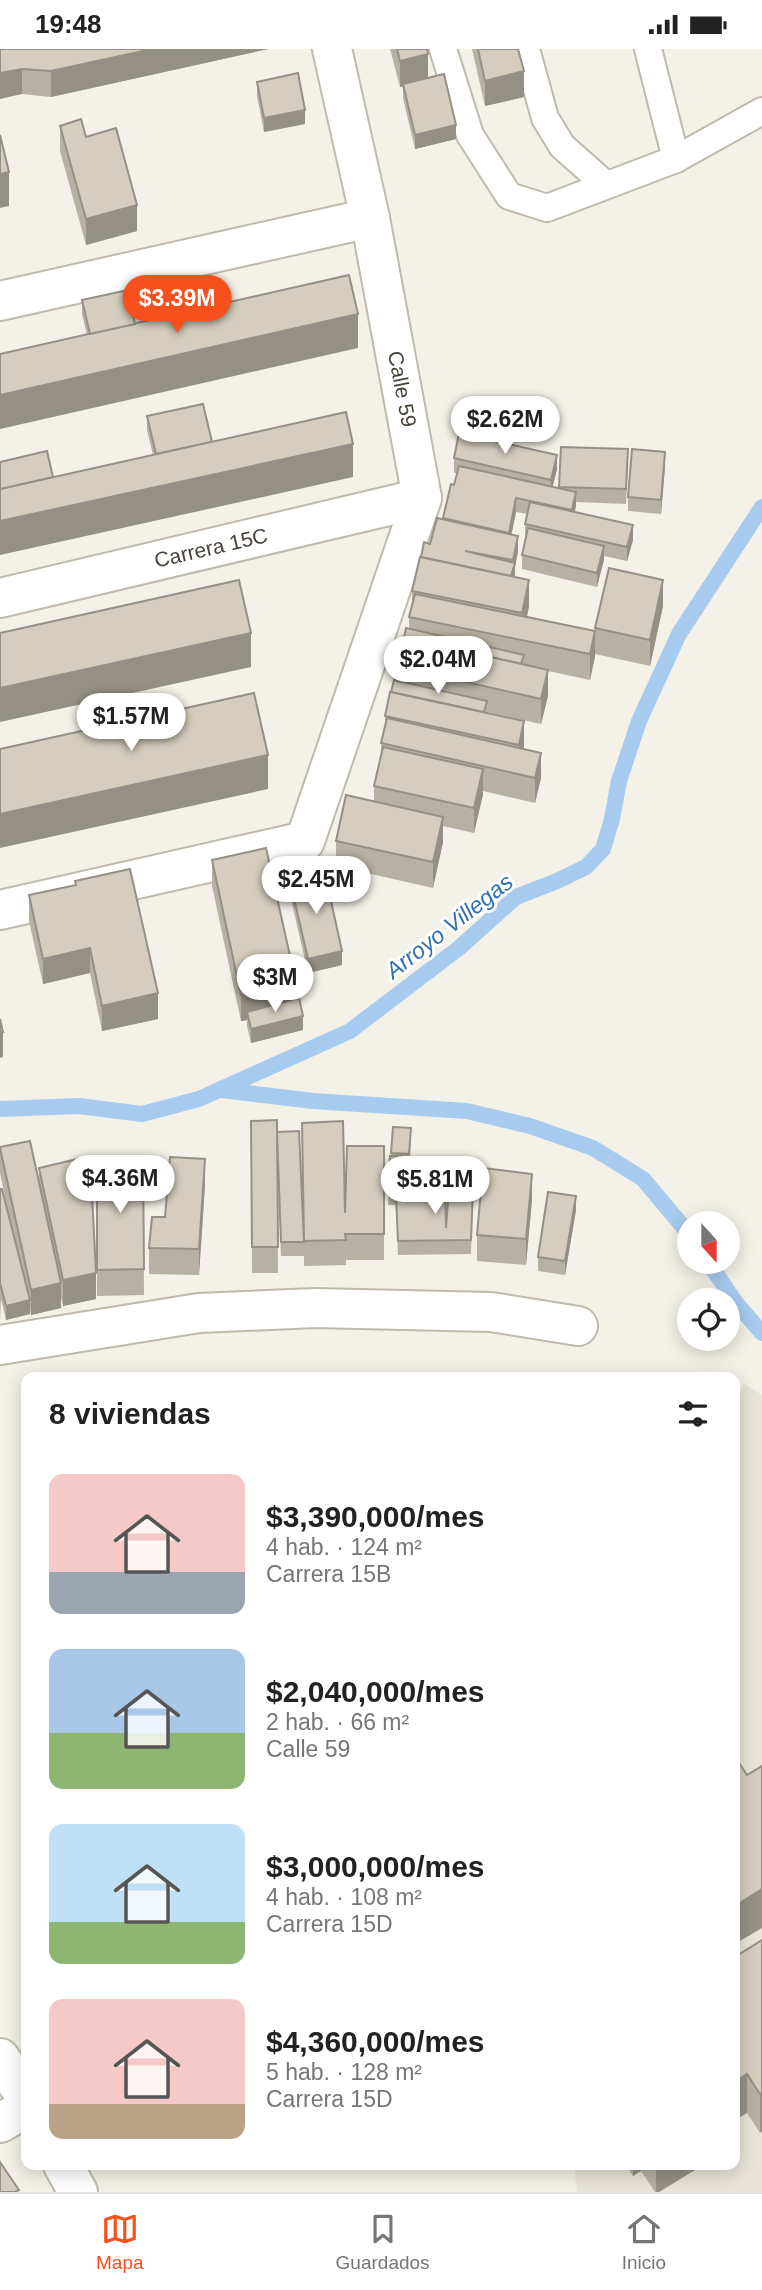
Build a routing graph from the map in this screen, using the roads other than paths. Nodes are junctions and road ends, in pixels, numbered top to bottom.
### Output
1 (331, 49) edge
2 (443, 49) edge
3 (526, 49) edge
4 (648, 49) edge
5 (762, 111) edge
6 (676, 159) junction
7 (606, 185) junction
8 (370, 219) junction
9 (0, 301) edge
10 (422, 498) junction
11 (0, 598) edge
12 (0, 910) edge
13 (578, 1326) dead end
14 (0, 1345) edge
15 (0, 2058) edge
16 (21, 2090) edge
17 (21, 2111) edge
18 (0, 2123) edge
19 (66, 2170) edge
20 (78, 2192) edge

1 - 8 street, Calle 59
2 - 7 lane
3 - 7 lane
4 - 6 lane
5 - 6 lane
6 - 7 lane
8 - 9 street
8 - 10 street, Calle 59
10 - 11 street, Carrera 15C
10 - 12 street, Calle 59
13 - 14 street
15 - 16 street
17 - 18 street
19 - 20 street

